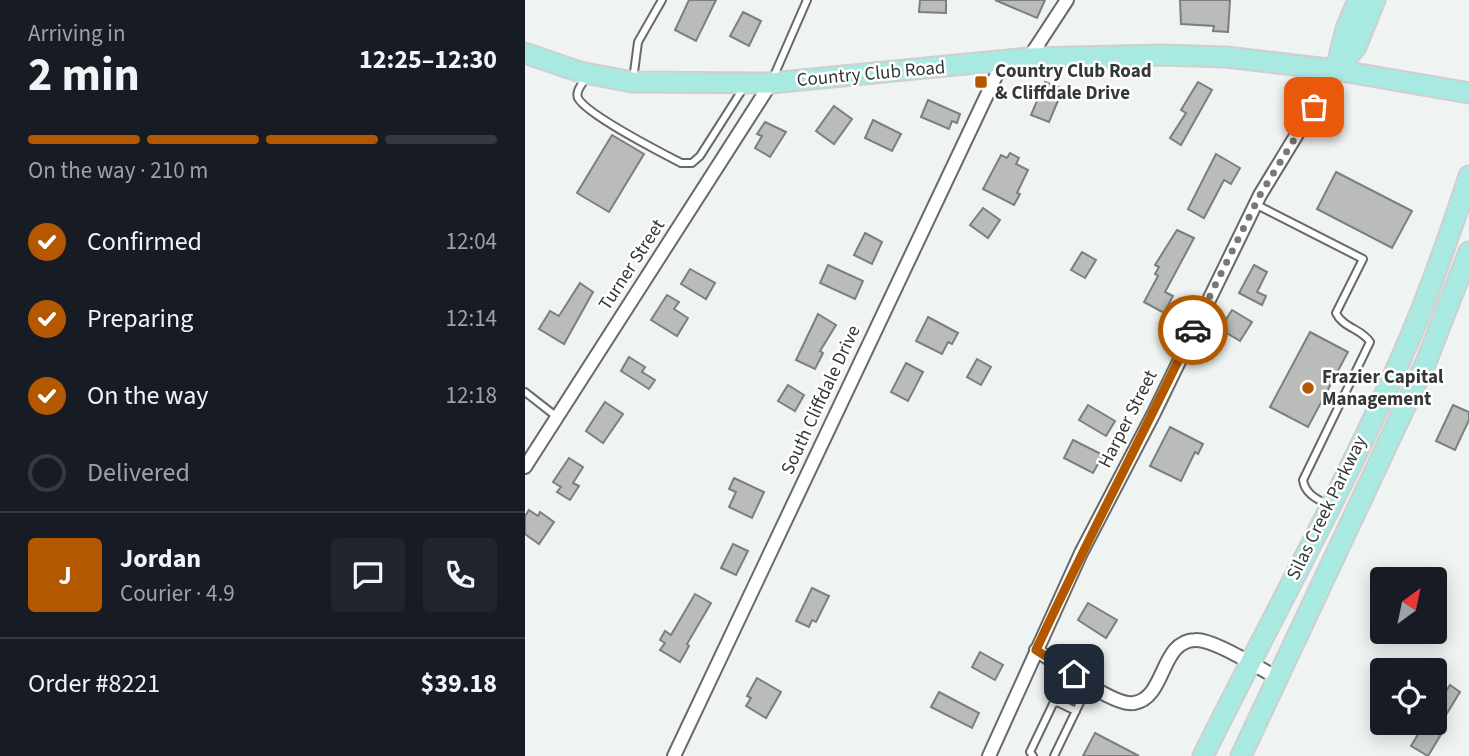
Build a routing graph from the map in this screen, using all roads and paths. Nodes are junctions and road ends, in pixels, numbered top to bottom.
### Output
1 (662, 0) edge
2 (807, 0) edge
3 (1067, 0) edge
4 (1358, 0) edge
5 (1375, 0) edge
6 (525, 53) edge
7 (1029, 58) junction
8 (1003, 61) junction
9 (1336, 70) junction
10 (589, 73) junction
11 (632, 82) junction
12 (747, 83) junction
13 (771, 83) junction
14 (1466, 93) edge
15 (1469, 176) edge
16 (1255, 204) junction
17 (1467, 265) edge
18 (525, 392) edge
19 (557, 417) junction
20 (525, 467) edge
21 (1330, 506) junction
22 (1036, 650) junction
23 (1249, 664) junction
24 (1278, 678) junction
25 (1089, 684) junction
26 (1076, 710) junction
27 (674, 756) edge
28 (989, 756) edge
29 (1033, 756) edge
30 (1054, 756) edge
31 (1203, 756) edge
32 (1241, 756) edge

1 - 11 lane
2 - 13 lane
3 - 7 street
4 - 9 main road
5 - 9 main road
6 - 10 main road, Country Club Road
7 - 8 main road, Country Club Road
7 - 9 main road, Country Club Road
8 - 13 main road, Country Club Road
8 - 27 street, South Cliffdale Drive
9 - 14 main road, Country Club Road
9 - 16 street, Harper Street
10 - 11 main road, Country Club Road
10 - 12 lane
11 - 12 main road, Country Club Road
12 - 13 main road, Country Club Road
13 - 19 street, Turner Street
15 - 21 main road, Silas Creek Parkway
16 - 21 lane
16 - 22 street, Harper Street
17 - 24 main road, Silas Creek Parkway
18 - 19 lane
19 - 20 street, Turner Street
21 - 23 main road, Silas Creek Parkway
22 - 25 street
22 - 28 street, Harper Street
23 - 24 street
23 - 25 street
23 - 31 main road, Silas Creek Parkway
24 - 32 main road, Silas Creek Parkway
25 - 26 lane
26 - 29 lane
26 - 30 lane

